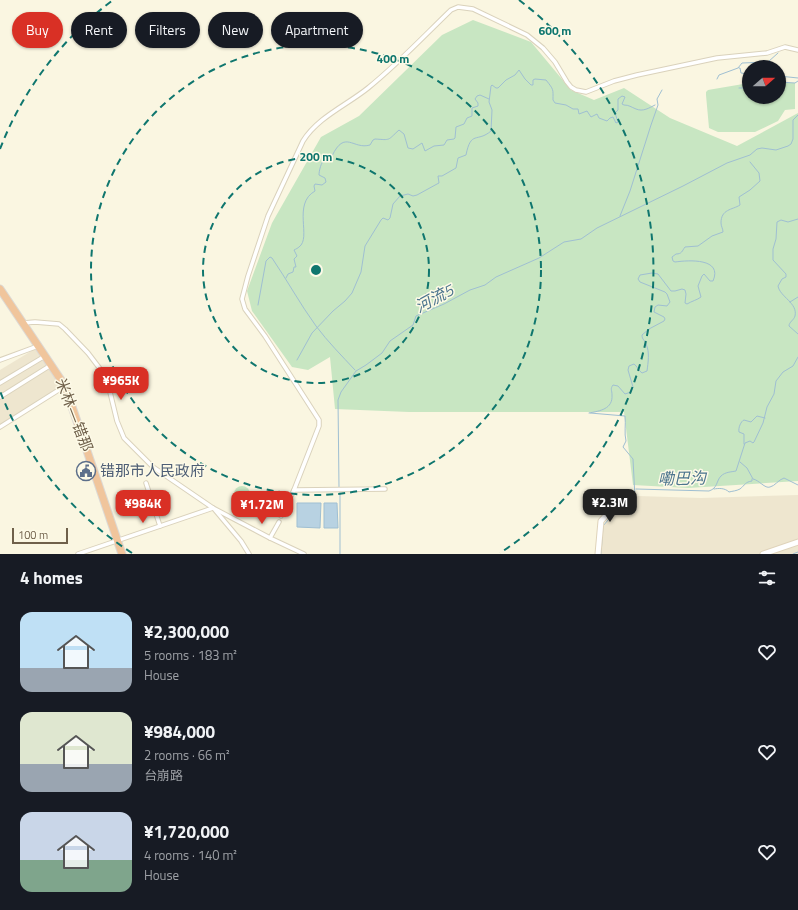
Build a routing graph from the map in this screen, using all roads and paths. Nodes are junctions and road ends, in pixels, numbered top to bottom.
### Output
1 (798, 50) edge
2 (0, 289) edge
3 (23, 323) junction
4 (39, 345) junction
5 (46, 356) junction
6 (0, 360) edge
7 (52, 364) junction
8 (0, 384) edge
9 (65, 386) junction
10 (0, 397) edge
11 (0, 427) edge
12 (146, 483) dead end
13 (385, 489) dead end
14 (294, 490) junction
15 (636, 495) dead end
16 (213, 508) junction
17 (281, 516) dead end
18 (279, 522) dead end
19 (160, 526) junction
20 (270, 538) junction
21 (118, 541) junction
22 (798, 542) edge
23 (78, 554) edge
24 (122, 554) edge
25 (249, 554) edge
26 (304, 554) edge
27 (598, 554) edge
28 (763, 554) edge

1 - 14 street
2 - 3 highway, 米林—错那
3 - 4 highway, 米林—错那
3 - 16 street
4 - 5 highway, 米林—错那
4 - 6 street
5 - 7 highway, 米林—错那
5 - 8 street
7 - 9 highway, 米林—错那
7 - 10 street
9 - 11 street
9 - 21 highway, 米林—错那
12 - 19 street
13 - 14 street
14 - 17 street
15 - 27 street
16 - 19 street
16 - 20 street
16 - 25 street
18 - 20 street
19 - 21 street
20 - 26 street
21 - 23 street
21 - 24 highway, 米林—错那
22 - 28 street

